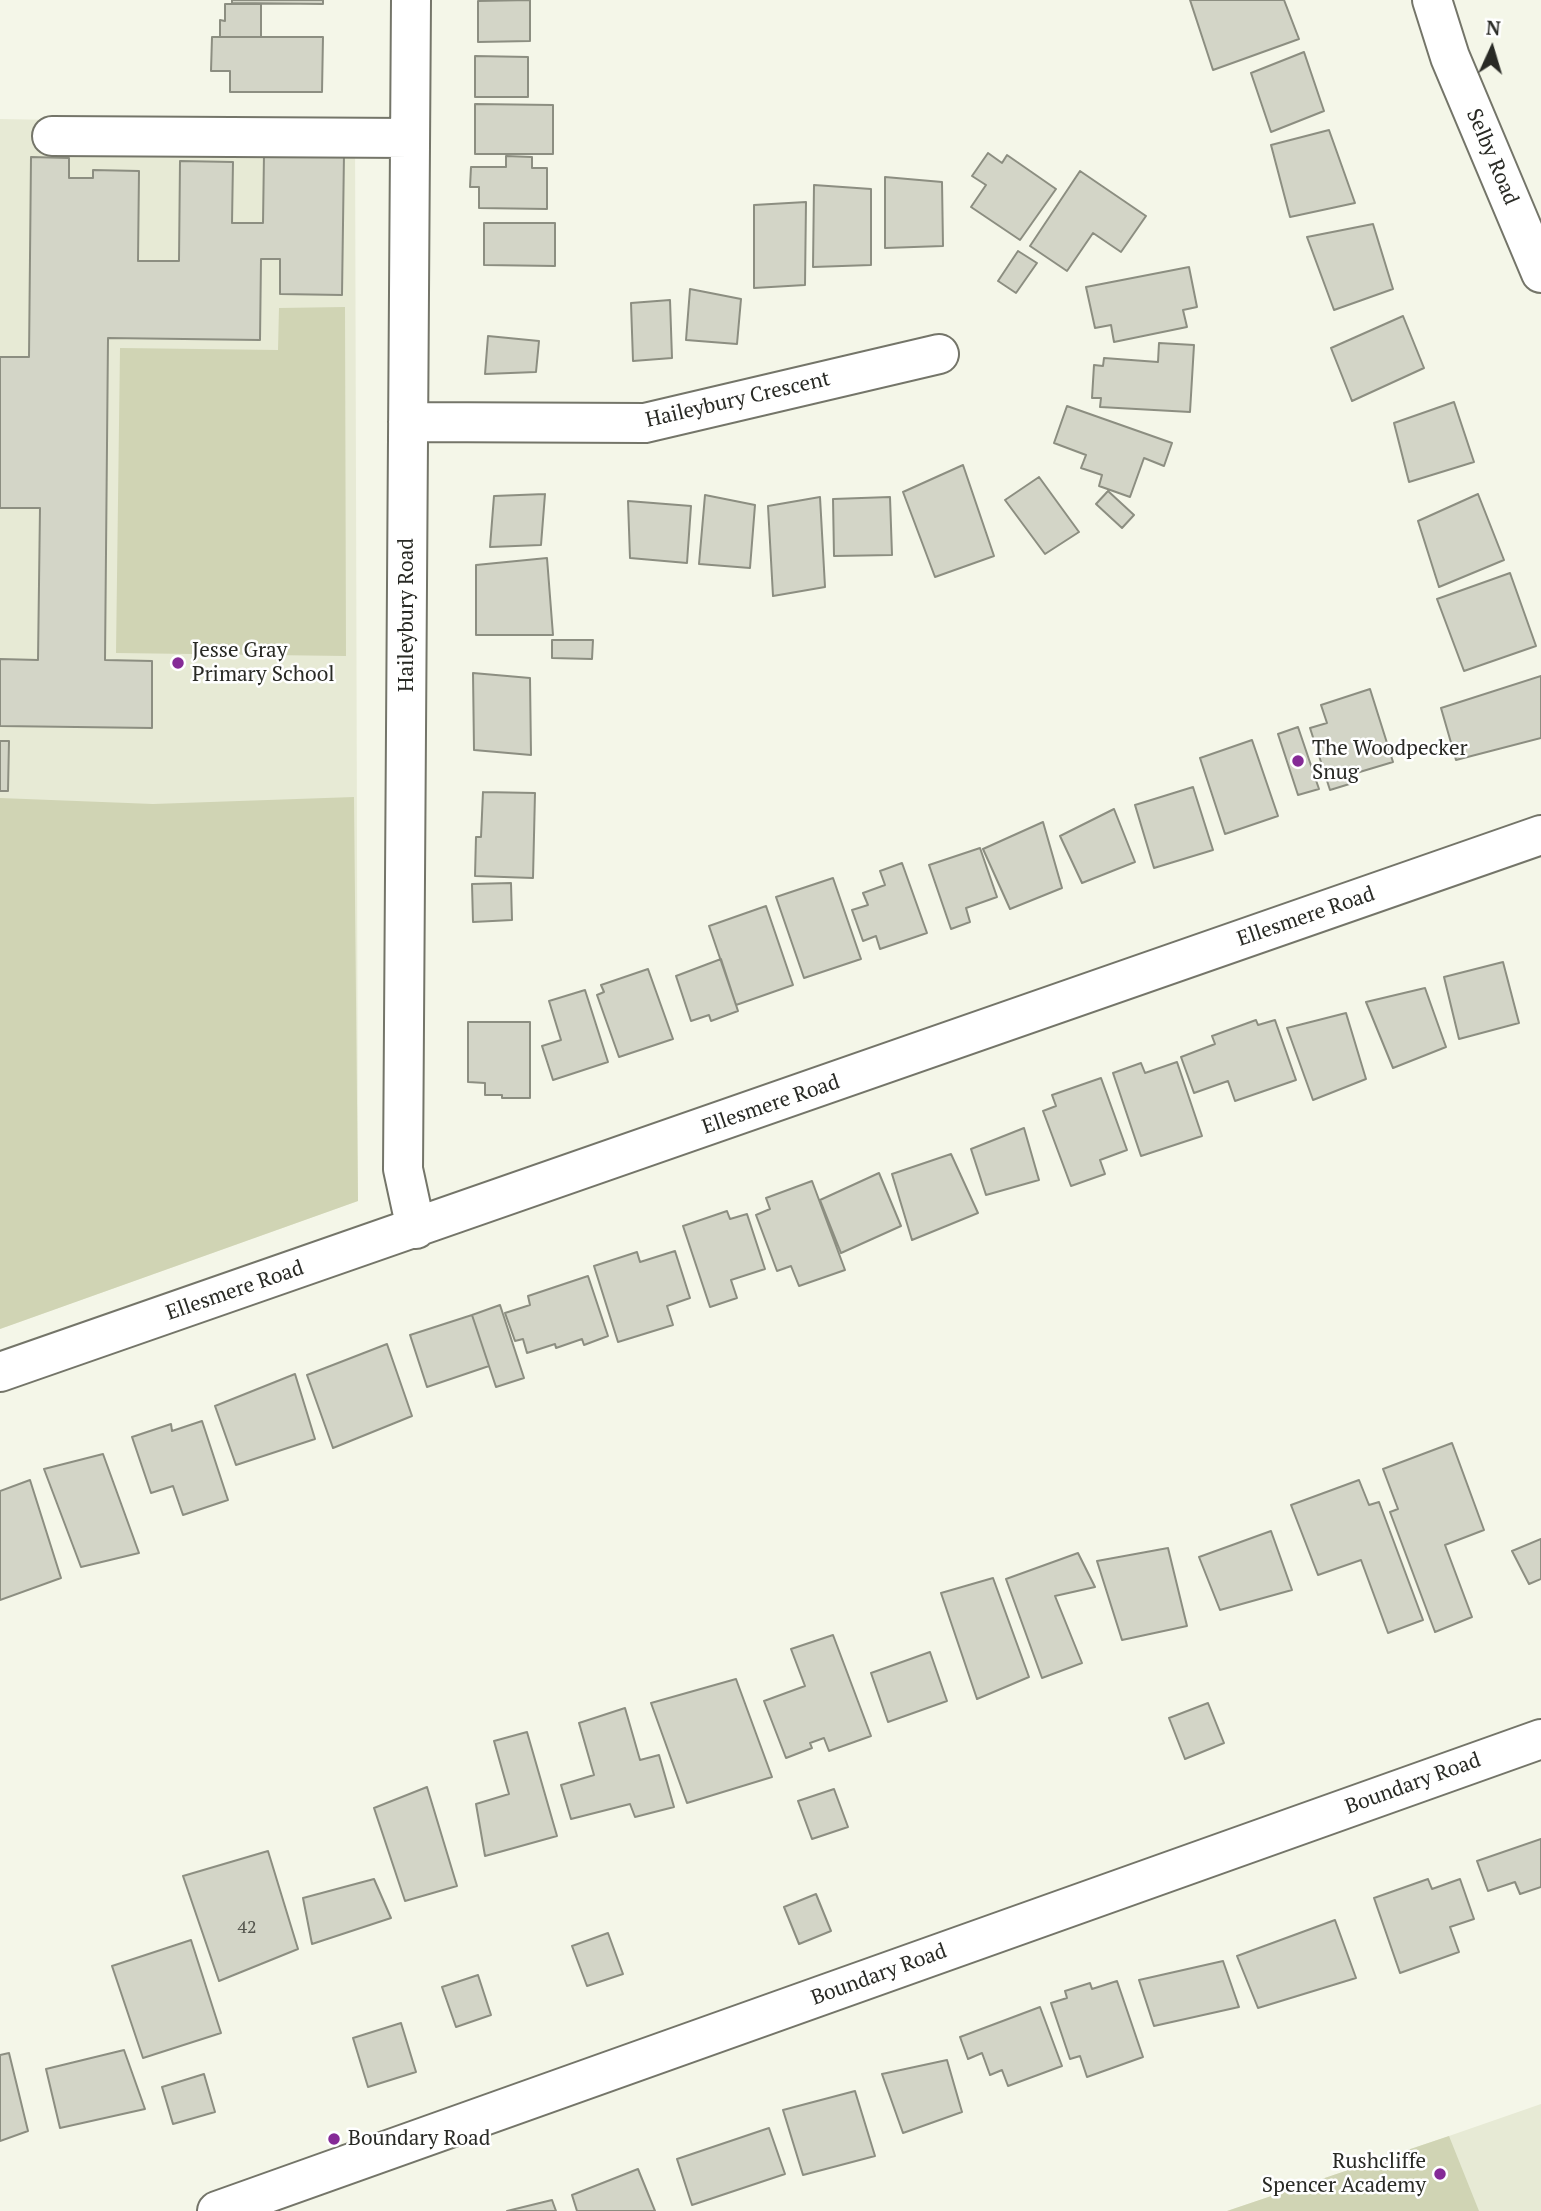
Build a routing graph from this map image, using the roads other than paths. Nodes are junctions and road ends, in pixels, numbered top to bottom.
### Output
1 (411, 0) edge
2 (1432, 0) edge
3 (52, 136) dead end
4 (410, 138) junction
5 (1541, 274) edge
6 (939, 354) dead end
7 (408, 422) junction
8 (1541, 835) edge
9 (416, 1228) junction
10 (0, 1372) edge
11 (1541, 1739) edge
12 (217, 2211) edge

1 - 4 street, Haileybury Road
2 - 5 street, Selby Road
3 - 4 street
4 - 7 street, Haileybury Road
6 - 7 street, Haileybury Crescent
7 - 9 street, Haileybury Road
8 - 9 street, Ellesmere Road
9 - 10 street, Ellesmere Road
11 - 12 street, Boundary Road

